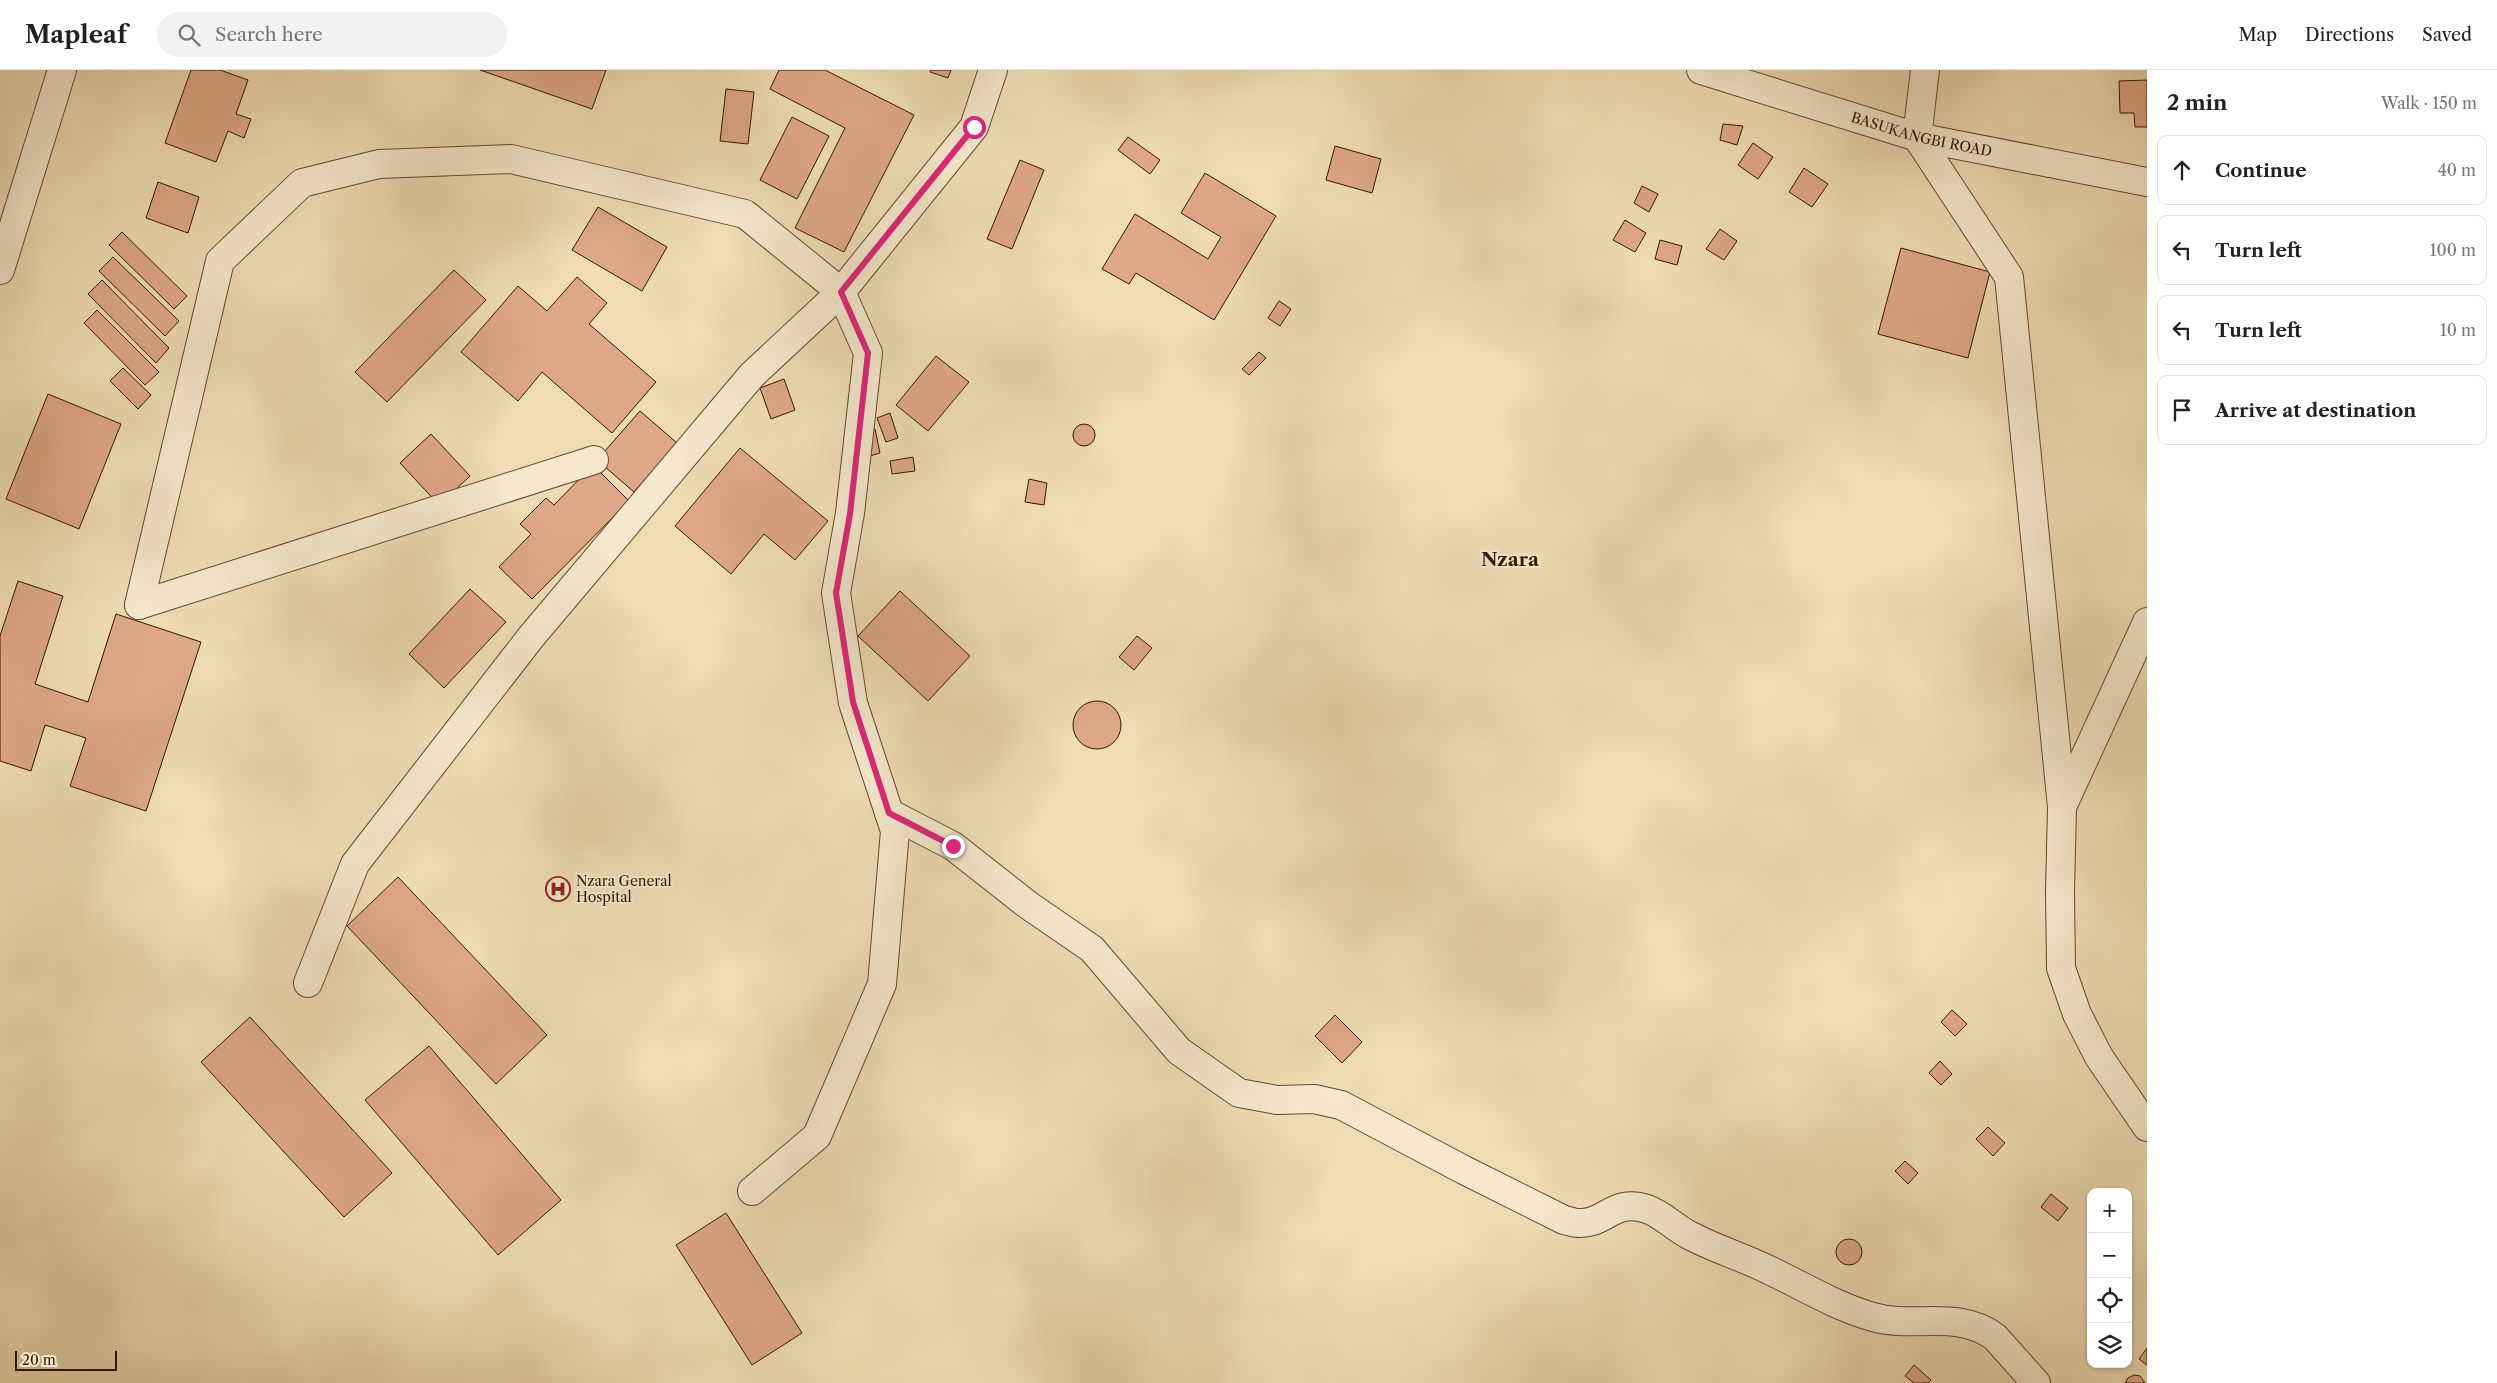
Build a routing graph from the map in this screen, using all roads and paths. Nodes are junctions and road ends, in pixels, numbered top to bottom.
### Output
1 (62, 70) edge
2 (993, 70) edge
3 (1700, 70) edge
4 (1925, 70) edge
5 (1917, 137) junction
6 (2147, 182) edge
7 (0, 270) edge
8 (841, 292) junction
9 (594, 460) dead end
10 (2147, 622) edge
11 (2062, 807) junction
12 (889, 813) junction
13 (308, 983) dead end
14 (2147, 1127) edge
15 (752, 1191) dead end
16 (2036, 1383) edge

1 - 7 street
2 - 8 street
3 - 5 street, BASUKANGBI ROAD
4 - 5 street
5 - 6 street, BASUKANGBI ROAD
5 - 11 street
8 - 9 street
8 - 12 street
8 - 13 street
10 - 11 street
11 - 14 street
12 - 15 street
12 - 16 street

